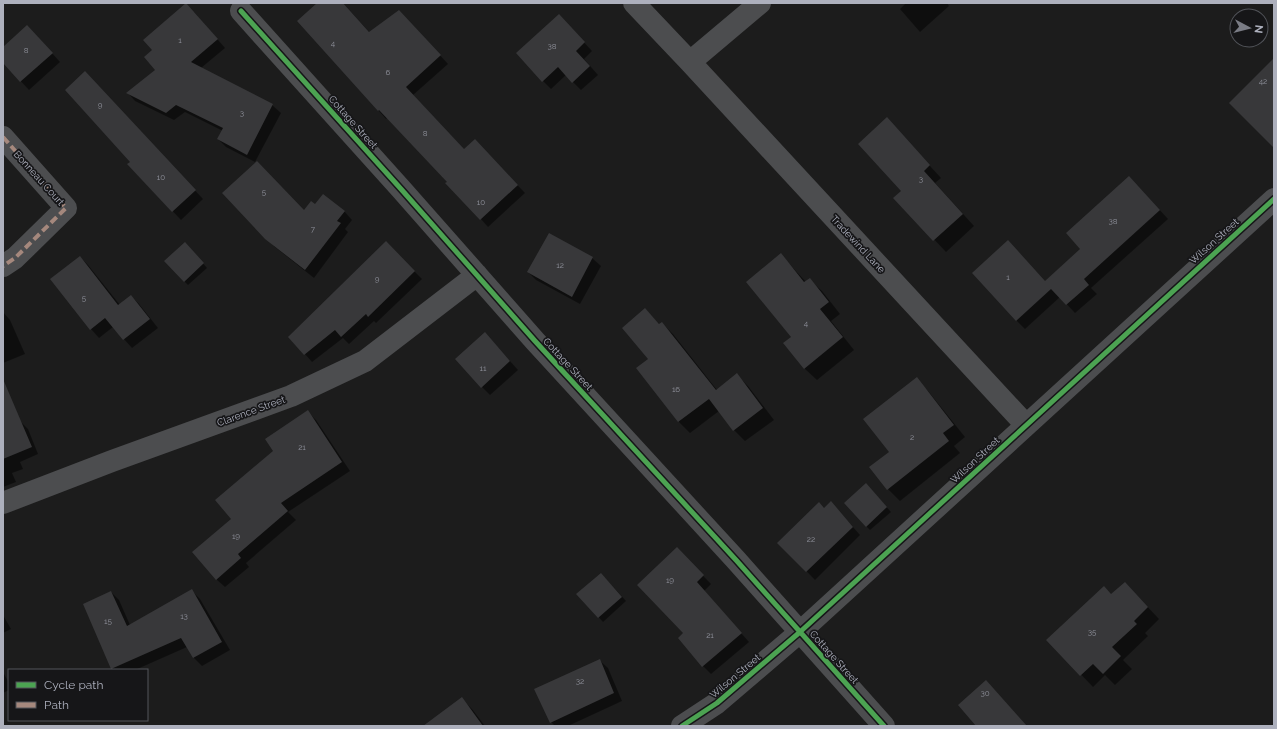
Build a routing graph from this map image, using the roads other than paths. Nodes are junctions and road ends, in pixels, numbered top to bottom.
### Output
1 (634, 3) edge
2 (760, 3) edge
3 (241, 11) dead end
4 (690, 62) junction
5 (3, 138) edge
6 (1272, 205) edge
7 (3, 266) edge
8 (477, 275) junction
9 (1026, 425) junction
10 (3, 503) edge
11 (800, 632) junction
12 (682, 726) edge
13 (884, 726) edge

1 - 4 street, Tradewind Lane
2 - 4 street
3 - 8 street, Cottage Street
4 - 9 street, Tradewind Lane
5 - 7 street, Bonneau Court
6 - 9 street, Wilson Street
8 - 10 street, Clarence Street
8 - 11 street, Cottage Street
9 - 11 street, Wilson Street
11 - 12 street, Wilson Street
11 - 13 street, Cottage Street

